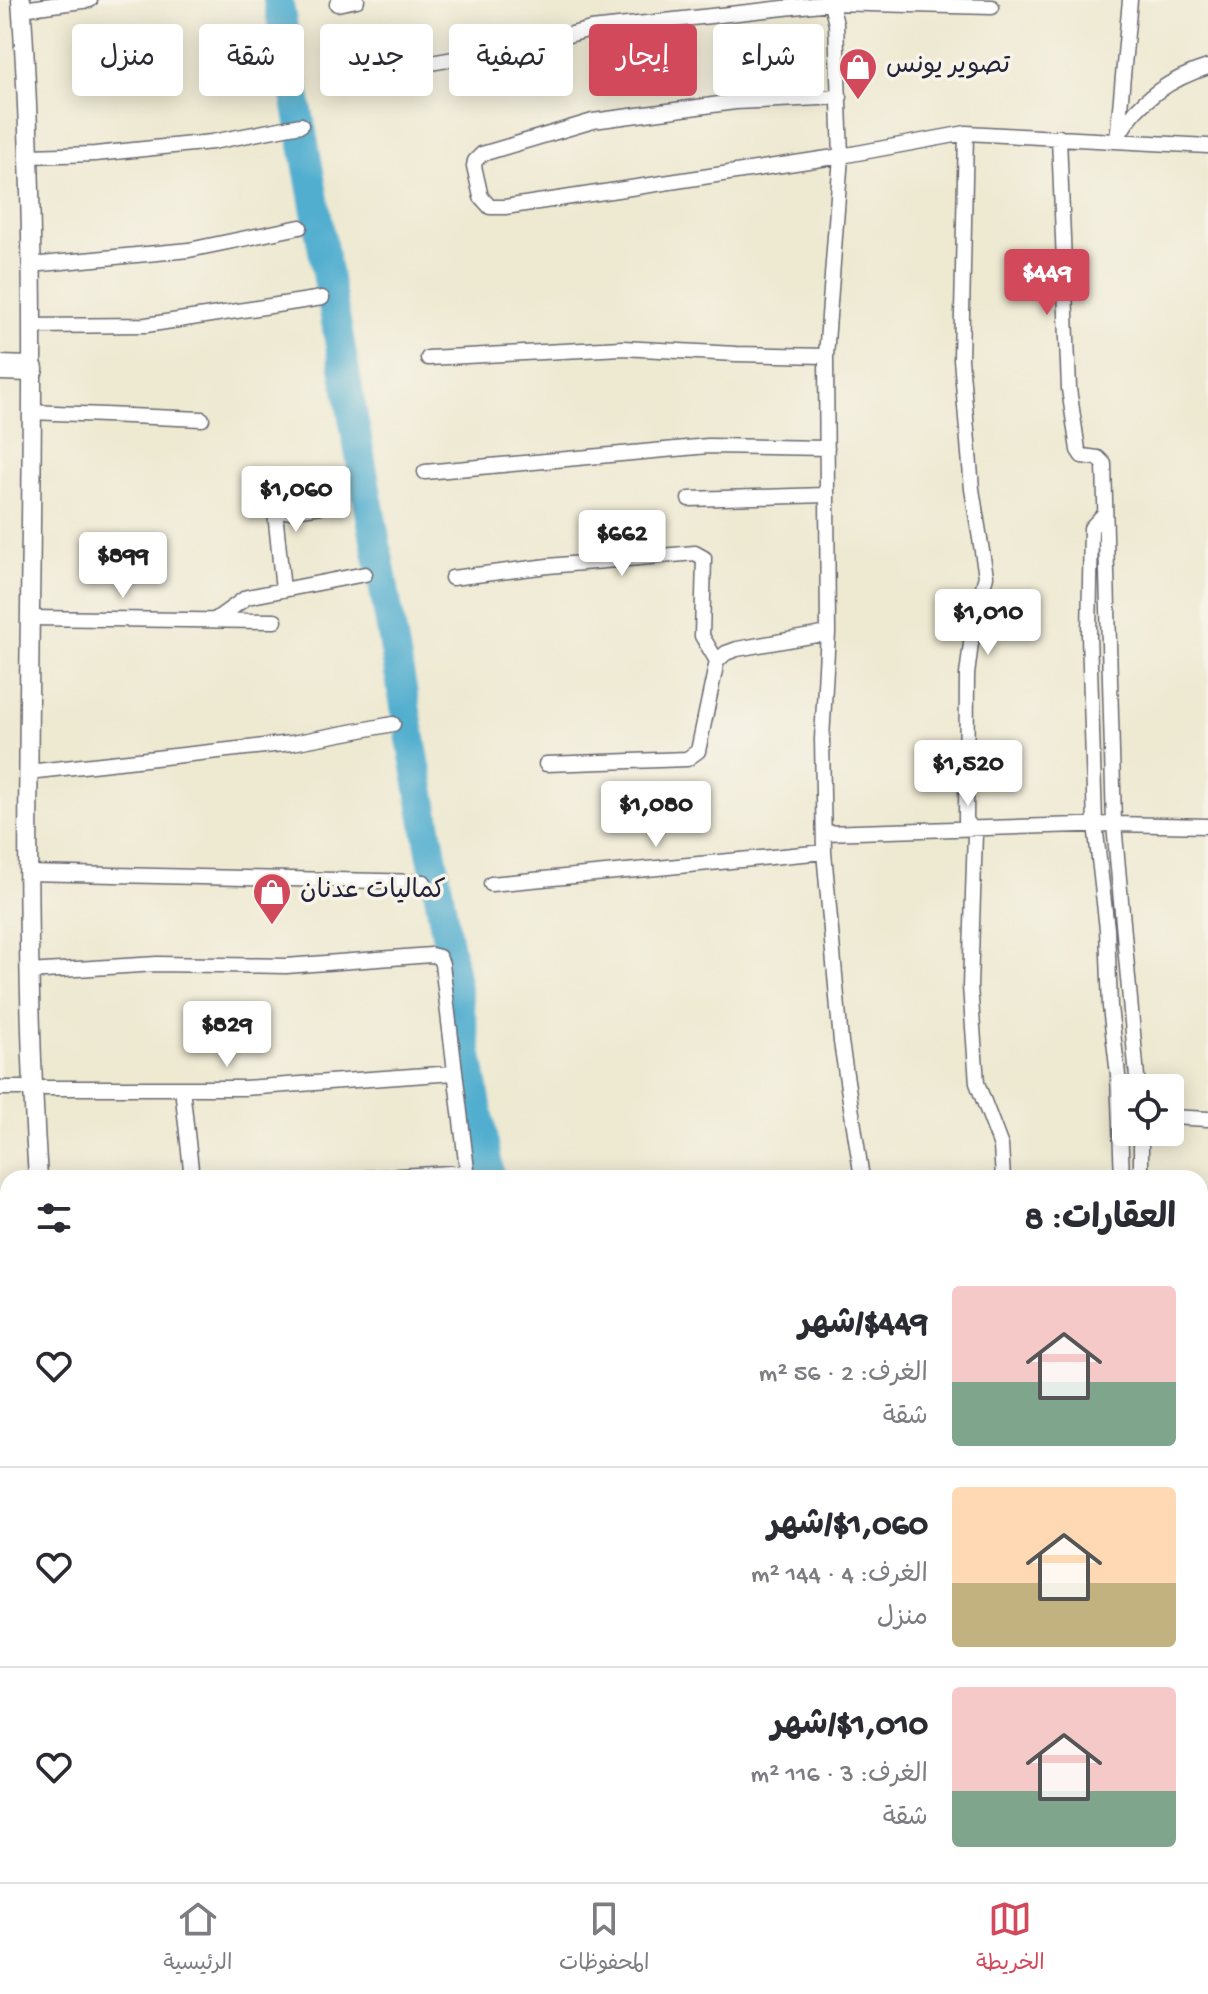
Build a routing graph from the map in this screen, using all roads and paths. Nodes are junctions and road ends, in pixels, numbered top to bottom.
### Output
1 (90, 0) edge
2 (357, 0) edge
3 (1130, 0) edge
4 (830, 1) edge
5 (22, 4) edge
6 (337, 4) dead end
7 (992, 7) dead end
8 (433, 63) edge
9 (1208, 67) edge
10 (840, 97) junction
11 (301, 125) dead end
12 (966, 133) junction
13 (1059, 137) junction
14 (1117, 141) junction
15 (1208, 146) edge
16 (29, 156) junction
17 (841, 156) junction
18 (300, 227) dead end
19 (31, 265) junction
20 (322, 298) dead end
21 (31, 326) junction
22 (826, 356) junction
23 (428, 358) dead end
24 (0, 368) edge
25 (31, 369) junction
26 (31, 412) junction
27 (202, 419) dead end
28 (827, 448) junction
29 (425, 472) dead end
30 (272, 483) dead end
31 (826, 495) junction
32 (689, 499) dead end
33 (341, 503) dead end
34 (275, 513) junction
35 (1105, 513) junction
36 (365, 574) dead end
37 (452, 578) dead end
38 (283, 590) junction
39 (29, 618) junction
40 (215, 620) junction
41 (275, 621) dead end
42 (828, 633) junction
43 (1109, 634) junction
44 (1089, 635) junction
45 (717, 661) junction
46 (393, 724) dead end
47 (546, 764) dead end
48 (28, 772) junction
49 (1095, 824) junction
50 (1114, 824) junction
51 (1208, 826) edge
52 (972, 827) junction
53 (824, 833) junction
54 (824, 852) junction
55 (28, 873) junction
56 (424, 882) dead end
57 (491, 884) dead end
58 (28, 972) junction
59 (454, 1073) junction
60 (1118, 1074) edge
61 (1137, 1074) edge
62 (0, 1088) edge
63 (32, 1088) junction
64 (182, 1088) junction
65 (1184, 1118) edge
66 (1208, 1119) edge
67 (1123, 1146) edge
68 (1141, 1146) edge
69 (37, 1170) edge
70 (191, 1170) edge
71 (467, 1170) edge
72 (861, 1170) edge
73 (1002, 1170) edge
74 (1122, 1170) edge
75 (1141, 1170) edge

1 - 5 street
2 - 6 street
3 - 14 street
4 - 7 street
4 - 8 street
4 - 10 street
5 - 16 street
9 - 14 street
10 - 17 street
10 - 17 street
11 - 16 street
12 - 13 street
12 - 17 street
12 - 52 street
13 - 14 street
13 - 35 street
14 - 15 street
16 - 19 street
17 - 22 street
18 - 19 street
19 - 21 street
20 - 21 street
21 - 25 street
22 - 23 street
22 - 28 street
24 - 25 highway
25 - 26 street
26 - 27 street
26 - 39 street
28 - 29 street
28 - 31 street
30 - 34 street
31 - 32 street
31 - 42 street
33 - 34 street
34 - 38 street
35 - 43 street
35 - 44 street
36 - 38 street
37 - 45 street
38 - 40 street
39 - 40 street
39 - 48 street
40 - 41 street
42 - 45 street
42 - 53 street
43 - 44 street
43 - 50 street
44 - 49 street
45 - 47 street
46 - 48 street
48 - 55 street
49 - 50 street
49 - 52 street
49 - 60 street
50 - 51 street
50 - 61 street
52 - 53 street
52 - 73 street
53 - 54 street
54 - 57 street
54 - 72 street
55 - 56 street
55 - 58 street
58 - 59 street
58 - 63 street
59 - 64 street
59 - 71 street
62 - 63 street
63 - 64 street
63 - 69 street
64 - 70 street
65 - 66 street
67 - 74 street
68 - 75 street

